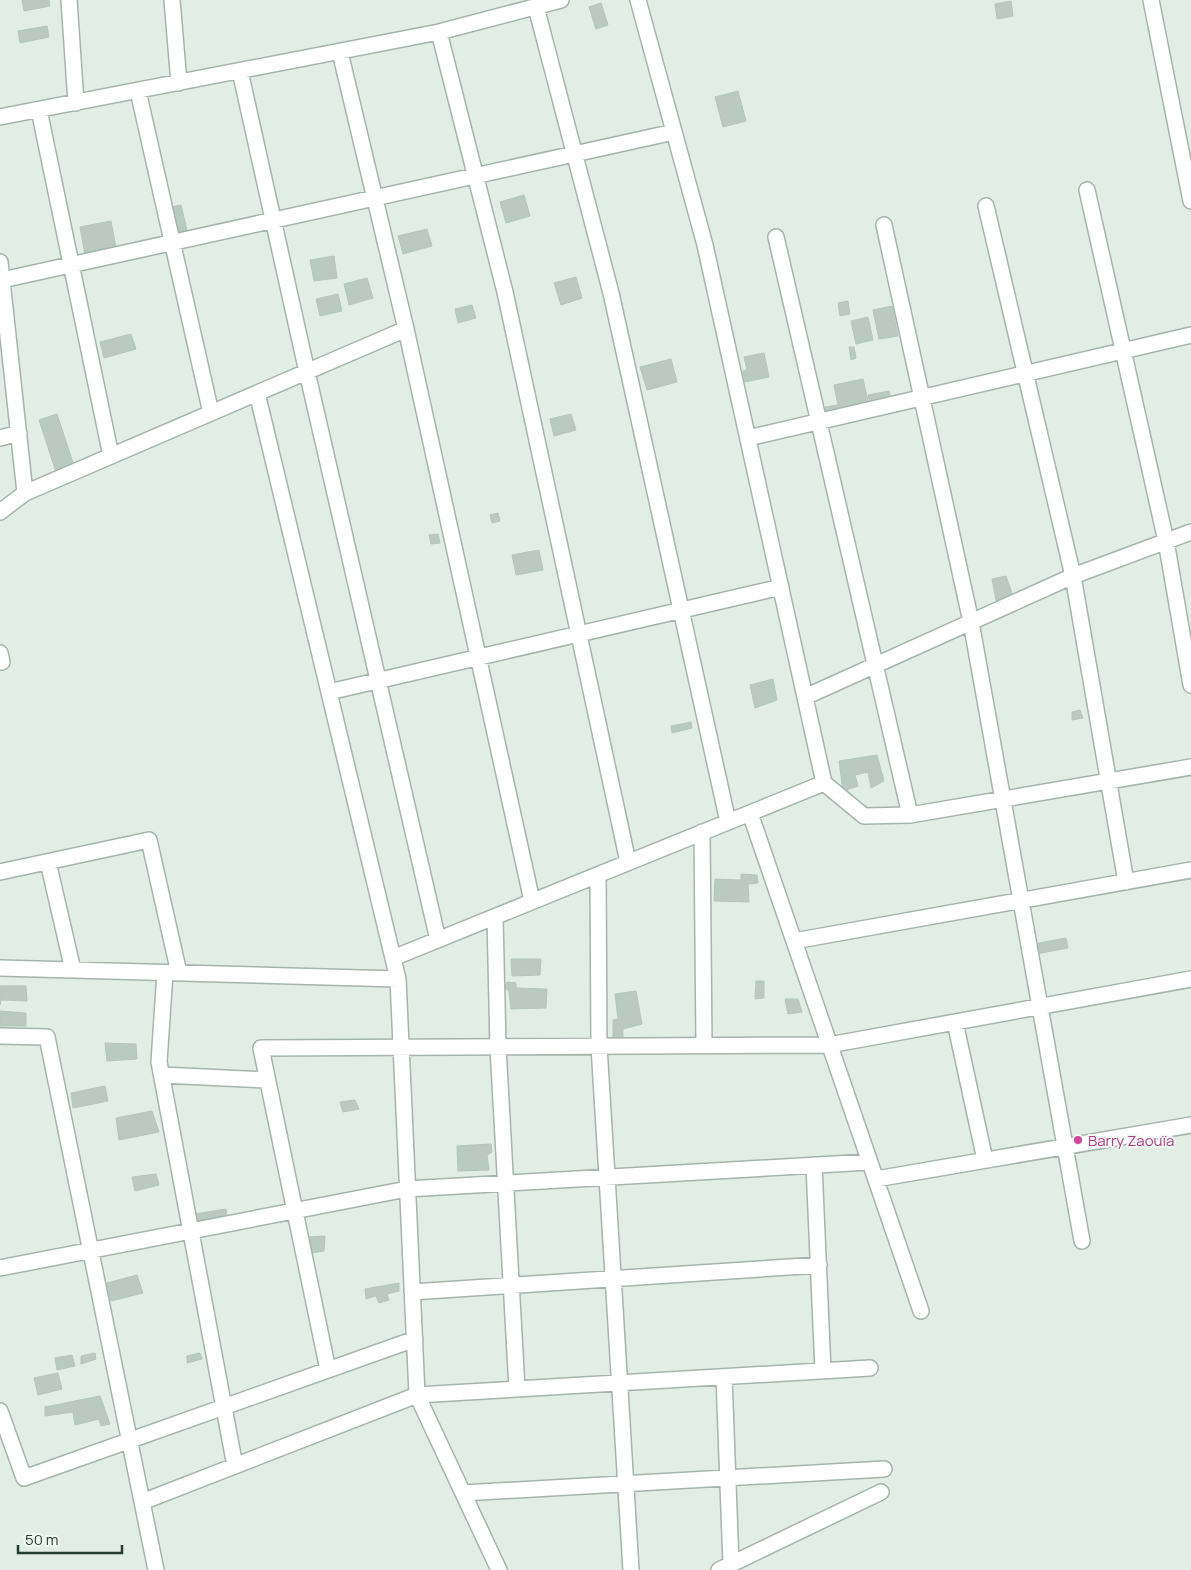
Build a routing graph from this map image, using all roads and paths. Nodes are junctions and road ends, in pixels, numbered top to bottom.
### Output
1 (69, 0) edge
2 (172, 0) edge
3 (561, 0) edge
4 (638, 0) edge
5 (1151, 0) edge
6 (536, 6) junction
7 (439, 32) junction
8 (340, 52) junction
9 (240, 71) junction
10 (179, 83) junction
11 (138, 91) junction
12 (76, 103) junction
13 (39, 110) junction
14 (0, 118) edge
15 (674, 132) junction
16 (1185, 136) edge
17 (575, 154) junction
18 (475, 176) junction
19 (1087, 190) dead end
20 (375, 198) junction
21 (1191, 199) edge
22 (986, 206) dead end
23 (274, 221) junction
24 (884, 225) dead end
25 (776, 238) dead end
26 (172, 243) junction
27 (0, 262) edge
28 (72, 265) junction
29 (2, 280) junction
30 (406, 329) junction
31 (4, 330) edge
32 (1191, 334) edge
33 (1123, 350) junction
34 (307, 372) junction
35 (1025, 373) junction
36 (257, 393) junction
37 (922, 398) junction
38 (211, 413) junction
39 (819, 422) junction
40 (19, 433) junction
41 (0, 438) edge
42 (748, 438) junction
43 (111, 456) junction
44 (25, 493) junction
45 (0, 512) edge
46 (1191, 532) edge
47 (1166, 542) junction
48 (1073, 576) junction
49 (781, 587) junction
50 (681, 610) junction
51 (971, 622) junction
52 (579, 634) junction
53 (0, 653) edge
54 (479, 657) junction
55 (0, 662) edge
56 (875, 665) junction
57 (378, 680) junction
58 (1191, 685) edge
59 (328, 692) junction
60 (805, 697) junction
61 (1191, 767) edge
62 (1109, 781) junction
63 (824, 783) junction
64 (1003, 799) junction
65 (750, 813) junction
66 (910, 815) junction
67 (728, 822) junction
68 (702, 832) junction
69 (48, 862) junction
70 (628, 862) junction
71 (1191, 870) edge
72 (0, 872) edge
73 (598, 875) junction
74 (1126, 882) junction
75 (1021, 900) junction
76 (532, 902) junction
77 (495, 917) junction
78 (438, 940) junction
79 (794, 941) junction
80 (392, 958) junction
81 (0, 968) edge
82 (73, 970) junction
83 (172, 973) junction
84 (398, 979) junction
85 (1191, 979) edge
86 (1040, 1006) junction
87 (955, 1022) junction
88 (0, 1036) edge
89 (829, 1045) junction
90 (599, 1046) junction
91 (704, 1046) junction
92 (401, 1047) junction
93 (498, 1047) junction
94 (162, 1075) junction
95 (267, 1080) junction
96 (1191, 1125) edge
97 (1065, 1146) junction
98 (985, 1160) junction
99 (870, 1162) junction
100 (814, 1165) junction
101 (607, 1177) junction
102 (876, 1179) junction
103 (506, 1183) junction
104 (407, 1189) junction
105 (294, 1211) junction
106 (191, 1231) junction
107 (1082, 1241) dead end
108 (91, 1250) junction
109 (818, 1266) junction
110 (0, 1268) edge
111 (613, 1279) junction
112 (512, 1285) junction
113 (412, 1292) junction
114 (921, 1311) dead end
115 (414, 1339) junction
116 (870, 1368) dead end
117 (328, 1370) junction
118 (824, 1371) junction
119 (724, 1377) junction
120 (620, 1383) junction
121 (517, 1389) junction
122 (417, 1395) junction
123 (224, 1407) junction
124 (0, 1411) edge
125 (130, 1440) junction
126 (235, 1466) junction
127 (884, 1469) dead end
128 (728, 1478) junction
129 (625, 1484) junction
130 (881, 1492) dead end
131 (463, 1493) junction
132 (142, 1502) junction
133 (725, 1567) edge
134 (156, 1570) edge
135 (499, 1570) edge
136 (631, 1570) edge

1 - 12 street
2 - 10 street
3 - 6 street
4 - 15 street
5 - 16 street
6 - 7 street
6 - 17 street
7 - 8 street
7 - 18 street
8 - 9 street
8 - 20 street
9 - 10 street
9 - 23 street
10 - 11 street
11 - 12 street
11 - 26 street
12 - 13 street
13 - 14 street
13 - 28 street
15 - 17 street
15 - 42 street
16 - 21 street
17 - 18 street
17 - 50 street
18 - 20 street
18 - 52 street
19 - 33 street
20 - 23 street
20 - 30 street
22 - 35 street
23 - 26 street
23 - 34 street
24 - 37 street
25 - 39 street
26 - 28 street
26 - 38 street
27 - 29 street
28 - 29 street
28 - 43 street
29 - 31 street
30 - 34 street
30 - 54 street
31 - 40 street
32 - 33 street
33 - 35 street
33 - 47 street
34 - 36 street
34 - 57 street
35 - 37 street
35 - 48 street
36 - 38 street
36 - 59 street
37 - 39 street
37 - 51 street
38 - 43 street
39 - 42 street
39 - 56 street
40 - 41 street
40 - 44 street
42 - 49 street
43 - 44 street
44 - 45 street
46 - 47 street
47 - 48 street
47 - 58 street
48 - 51 street
48 - 62 street
49 - 50 street
49 - 60 street
50 - 52 street
50 - 67 street
51 - 56 street
51 - 64 street
52 - 54 street
52 - 70 street
53 - 55 street
54 - 57 street
54 - 76 street
56 - 60 street
56 - 66 street
57 - 59 street
57 - 78 street
59 - 80 street
60 - 63 street
61 - 62 street
62 - 64 street
62 - 74 street
63 - 65 street
63 - 66 street
64 - 66 street
64 - 75 street
65 - 67 street
65 - 79 street
67 - 68 street
68 - 70 street
68 - 91 street
69 - 72 street
69 - 82 street
69 - 83 street
70 - 73 street
71 - 74 street
73 - 76 street
73 - 90 street
74 - 75 street
75 - 79 street
75 - 86 street
76 - 77 street
77 - 78 street
77 - 93 street
78 - 80 street
79 - 89 street
80 - 84 street
81 - 82 street
82 - 83 street
83 - 84 street
83 - 94 street
84 - 92 street
85 - 86 street
86 - 87 street
86 - 97 street
87 - 89 street
87 - 98 street
88 - 108 street
89 - 91 street
89 - 99 street
90 - 91 street
90 - 93 street
90 - 101 street
92 - 93 street
92 - 95 street
92 - 104 street
93 - 103 street
94 - 95 street
94 - 106 street
95 - 105 street
96 - 97 street
97 - 98 street
97 - 107 street
98 - 102 street
99 - 100 street
99 - 102 street
100 - 101 street
100 - 109 street
101 - 103 street
101 - 111 street
102 - 114 street
103 - 104 street
103 - 112 street
104 - 105 street
104 - 113 street
105 - 106 street
105 - 117 street
106 - 108 street
106 - 123 street
108 - 110 street
108 - 125 street
109 - 111 street
109 - 118 street
111 - 112 street
111 - 120 street
112 - 113 street
112 - 121 street
113 - 115 street
115 - 117 street
115 - 122 street
116 - 118 street
117 - 123 street
118 - 119 street
119 - 120 street
119 - 128 street
120 - 121 street
120 - 129 street
121 - 122 street
122 - 126 street
122 - 131 street
123 - 125 street
123 - 126 street
124 - 125 street
125 - 132 street
126 - 132 street
127 - 128 street
128 - 129 street
128 - 133 street
129 - 131 street
129 - 136 street
130 - 133 street
131 - 135 street
132 - 134 street

